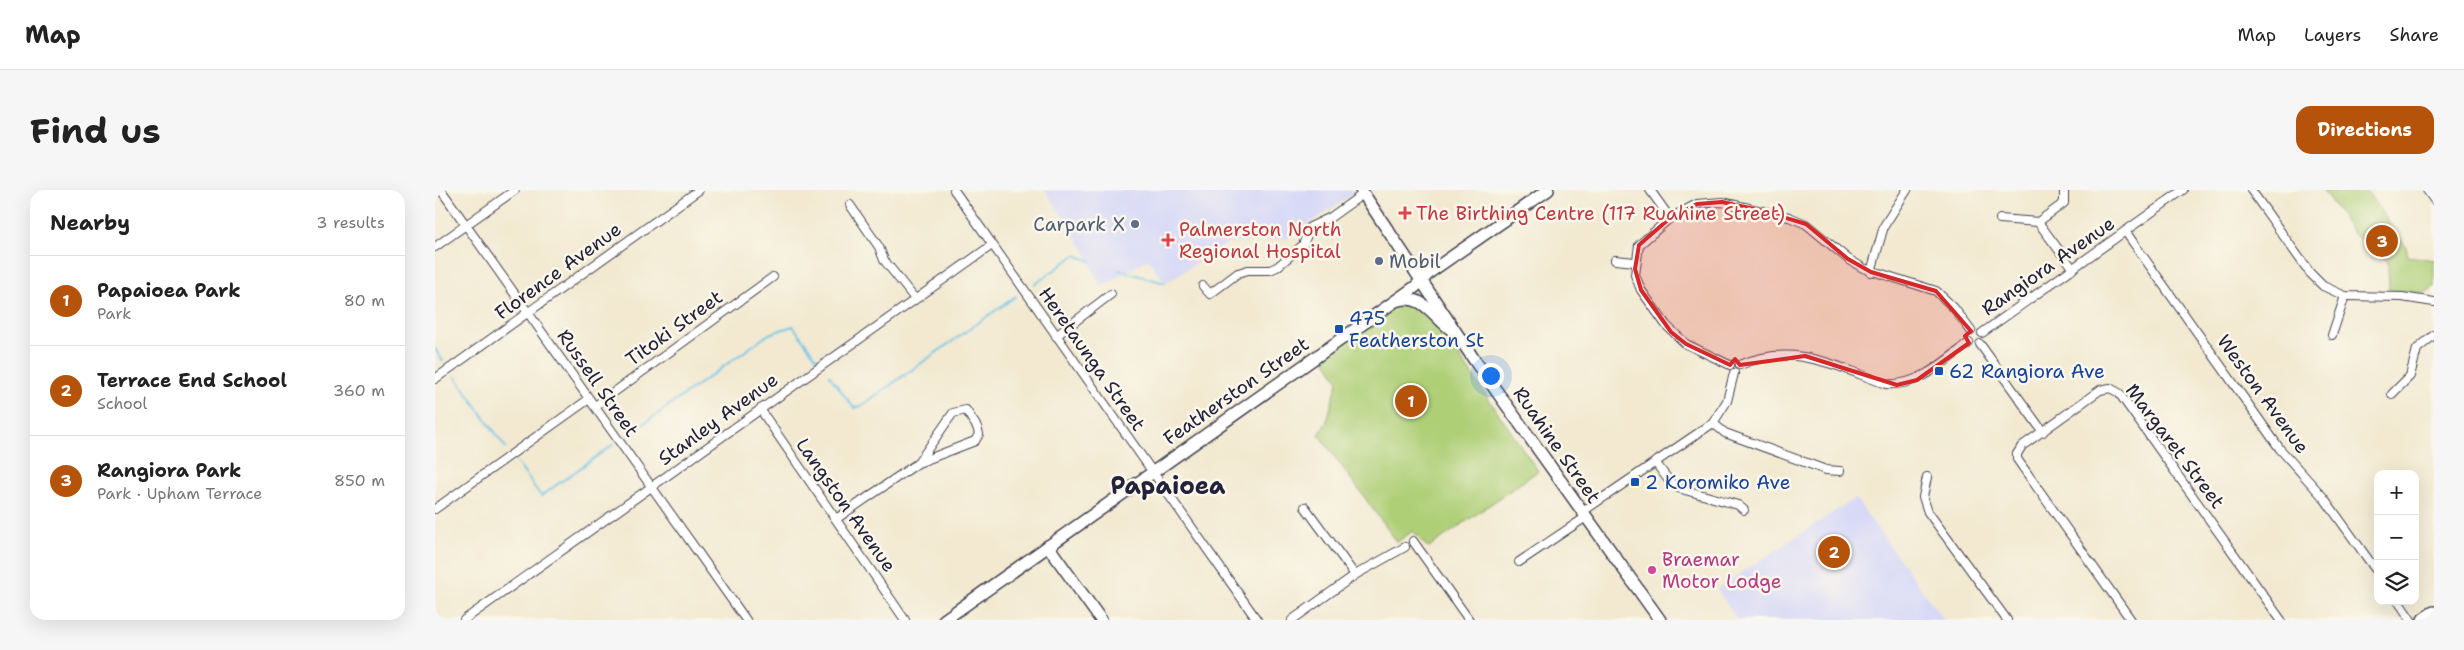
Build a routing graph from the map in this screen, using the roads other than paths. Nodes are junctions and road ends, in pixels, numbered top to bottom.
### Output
1 (441, 190) edge
2 (515, 190) edge
3 (699, 190) edge
4 (953, 190) edge
5 (1548, 190) edge
6 (1650, 190) edge
7 (1907, 190) edge
8 (2064, 190) edge
9 (2183, 190) edge
10 (2251, 190) edge
11 (2427, 190) edge
12 (1362, 192) edge
13 (2434, 200) edge
14 (850, 205) dead end
15 (1670, 218) junction
16 (2000, 219) dead end
17 (2038, 222) junction
18 (466, 225) junction
19 (2125, 231) junction
20 (992, 245) junction
21 (435, 247) edge
22 (1615, 260) dead end
23 (1635, 262) junction
24 (2073, 269) junction
25 (1871, 272) junction
26 (773, 277) dead end
27 (1422, 280) junction
28 (1203, 286) dead end
29 (1111, 294) dead end
30 (2345, 296) junction
31 (915, 299) junction
32 (1395, 302) junction
33 (2434, 302) edge
34 (528, 312) junction
35 (1971, 332) junction
36 (1981, 333) junction
37 (1458, 334) junction
38 (2332, 335) dead end
39 (2434, 335) edge
40 (1056, 336) junction
41 (1969, 342) junction
42 (1980, 344) junction
43 (1730, 365) junction
44 (1740, 365) junction
45 (1734, 374) junction
46 (435, 379) edge
47 (2392, 394) dead end
48 (589, 399) junction
49 (595, 406) junction
50 (760, 409) junction
51 (1713, 423) junction
52 (2043, 432) junction
53 (918, 462) junction
54 (1655, 462) junction
55 (1840, 471) dead end
56 (1152, 472) junction
57 (1927, 477) dead end
58 (652, 486) junction
59 (1305, 506) dead end
60 (435, 509) edge
61 (1745, 510) dead end
62 (1584, 514) junction
63 (836, 519) junction
64 (1413, 540) dead end
65 (1048, 546) junction
66 (1405, 547) dead end
67 (1519, 562) dead end
68 (2374, 567) edge
69 (1355, 575) junction
70 (2401, 605) edge
71 (2434, 614) edge
72 (1467, 619) edge
73 (464, 620) edge
74 (746, 620) edge
75 (905, 620) edge
76 (944, 620) edge
77 (1101, 620) edge
78 (1257, 620) edge
79 (1292, 620) edge
80 (1660, 620) edge
81 (2007, 620) edge
82 (2131, 620) edge
83 (2281, 620) edge
84 (2411, 620) edge
85 (2425, 620) edge

1 - 18 street, Russell Street
2 - 18 street
3 - 34 street, Florence Avenue
4 - 20 street, Heretaunga Street
5 - 27 main road, Featherston Street
6 - 15 street
7 - 25 street
8 - 17 street
9 - 19 street, Rangiora Avenue
10 - 30 street
11 - 13 street
12 - 27 main road, Ruahine Street
12 - 28 street
14 - 31 street
15 - 23 street
15 - 25 street
16 - 17 street
17 - 24 street
18 - 21 street
18 - 34 street, Russell Street
19 - 24 street, Rangiora Avenue
19 - 68 street, Weston Avenue
20 - 31 street, Stanley Avenue
20 - 40 street, Heretaunga Street
22 - 23 street
23 - 43 street
24 - 36 street, Rangiora Avenue
25 - 35 street
26 - 49 street, Titoki Street
27 - 32 main road, Featherston Street
27 - 37 main road, Ruahine Street
29 - 40 street
30 - 33 street
30 - 38 street
31 - 50 street, Stanley Avenue
32 - 37 main road
32 - 56 main road, Featherston Street
34 - 46 street, Florence Avenue
34 - 48 street, Russell Street
35 - 36 street
35 - 41 street
36 - 42 street
37 - 62 main road, Ruahine Street
39 - 47 street
40 - 56 street, Heretaunga Street
41 - 42 street
41 - 44 street
42 - 52 street
43 - 44 street
43 - 45 street
44 - 45 street
45 - 51 street
48 - 49 street, Russell Street
48 - 60 street
49 - 58 street, Russell Street
50 - 58 street, Stanley Avenue
50 - 63 street, Langston Avenue
51 - 54 street
51 - 55 street
52 - 82 street, Margaret Street
52 - 83 street, Margaret Street
53 - 53 street
53 - 63 street
54 - 61 street
54 - 62 street
56 - 65 main road, Featherston Street
56 - 78 street, Heretaunga Street
57 - 81 street
58 - 73 street, Stanley Avenue
58 - 74 street, Russell Street
59 - 69 street
62 - 67 street
62 - 80 main road, Ruahine Street
63 - 75 street, Langston Avenue
64 - 72 street
65 - 76 main road, Featherston Street
65 - 77 main road
66 - 69 street
69 - 79 street
70 - 84 street
71 - 85 highway

